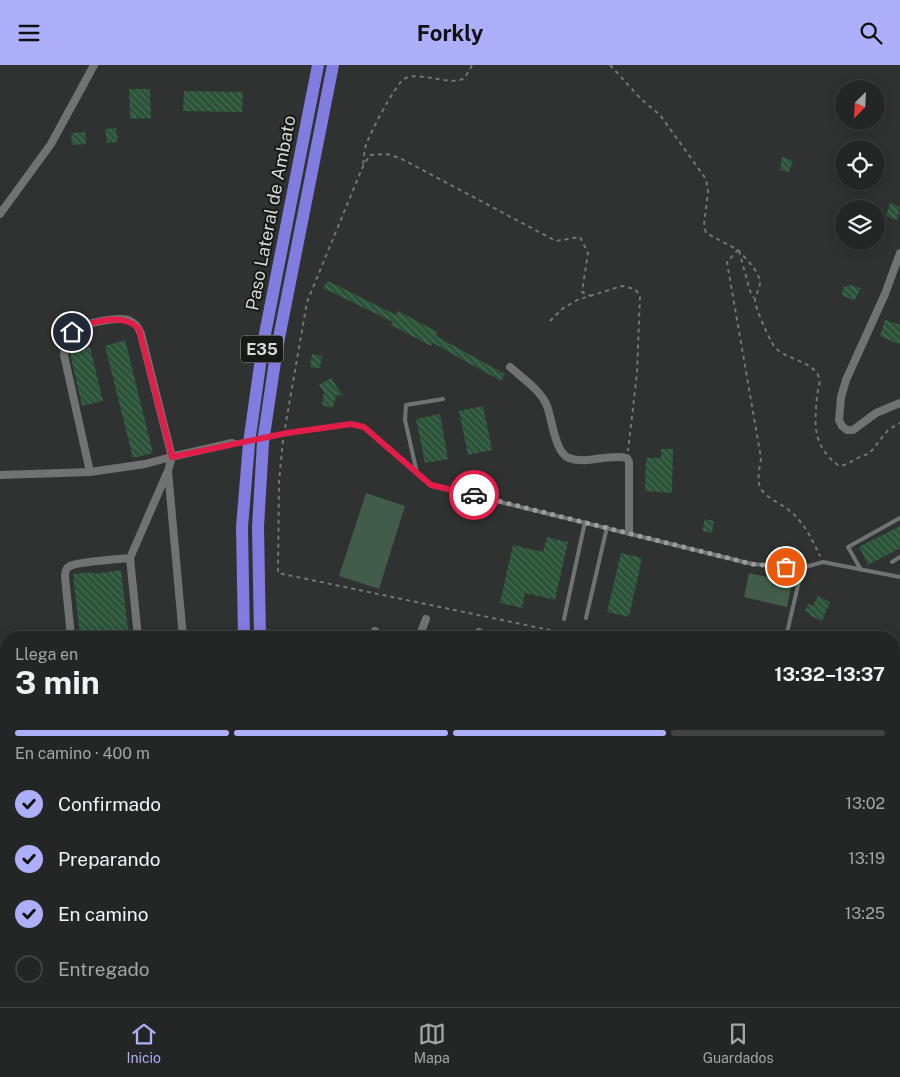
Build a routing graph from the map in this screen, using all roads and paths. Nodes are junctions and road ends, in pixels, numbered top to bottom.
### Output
1 (94, 65) edge
2 (318, 65) edge
3 (333, 65) edge
4 (472, 65) edge
5 (610, 65) edge
6 (363, 166) junction
7 (0, 214) edge
8 (738, 251) junction
9 (900, 253) edge
10 (591, 296) junction
11 (755, 300) junction
12 (550, 321) dead end
13 (510, 367) dead end
14 (443, 399) dead end
15 (900, 403) edge
16 (900, 423) edge
17 (232, 443) joint
18 (172, 457) junction
19 (627, 458) junction
20 (168, 471) junction
21 (90, 472) junction
22 (417, 473) junction
23 (0, 475) edge
24 (900, 518) edge
25 (585, 522) junction
26 (607, 527) junction
27 (629, 533) junction
28 (900, 557) edge
29 (130, 558) junction
30 (823, 562) junction
31 (892, 562) dead end
32 (802, 569) junction
33 (861, 570) junction
34 (900, 577) edge
35 (586, 618) dead end
36 (426, 619) dead end
37 (564, 619) dead end
38 (70, 631) edge
39 (137, 631) edge
40 (183, 631) edge
41 (244, 631) edge
42 (260, 631) edge
43 (421, 631) edge
44 (554, 631) edge
45 (787, 631) edge

1 - 7 street
2 - 41 highway, Paso Lateral de Ambato / E35
3 - 42 highway, Paso Lateral de Ambato / E35
4 - 6 path
5 - 8 path
6 - 10 path
6 - 44 path
8 - 11 path
8 - 11 path
8 - 30 path
9 - 15 street
10 - 12 path
10 - 19 path
11 - 16 path
13 - 19 street
14 - 22 lane
17 - 18 street
17 - 22 lane
18 - 20 street
18 - 21 street
18 - 21 street
19 - 27 street
20 - 29 street
20 - 40 street
21 - 23 street
22 - 25 lane
24 - 33 lane
25 - 26 lane
25 - 37 lane
26 - 27 lane
26 - 35 lane
27 - 32 lane
28 - 31 lane
29 - 38 street
29 - 39 street
30 - 32 lane
30 - 33 lane
32 - 45 lane
33 - 34 lane
36 - 43 street

